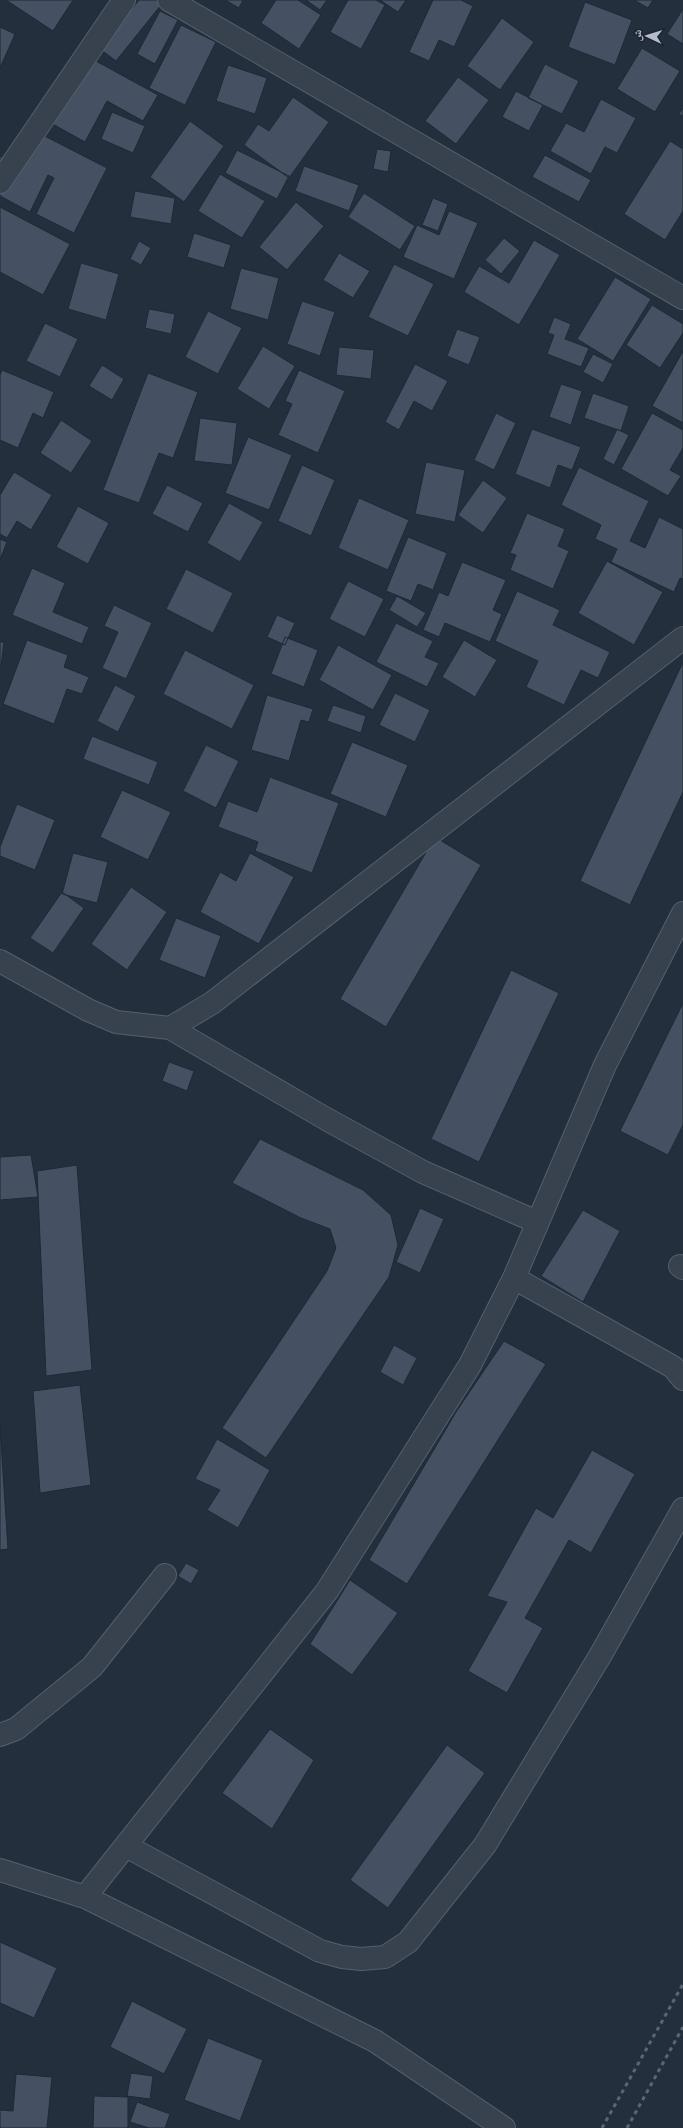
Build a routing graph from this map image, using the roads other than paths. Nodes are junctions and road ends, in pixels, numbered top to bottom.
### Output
1 (124, 0) edge
2 (169, 0) edge
3 (0, 182) edge
4 (683, 298) edge
5 (683, 638) edge
6 (683, 913) edge
7 (0, 961) edge
8 (170, 1028) junction
9 (537, 1222) junction
10 (514, 1278) junction
11 (680, 1371) edge
12 (683, 1509) edge
13 (165, 1576) dead end
14 (0, 1735) edge
15 (126, 1846) junction
16 (0, 1870) edge
17 (85, 1897) junction
18 (504, 2128) edge

1 - 3 street
2 - 4 street
5 - 8 street
6 - 9 street
7 - 8 street
8 - 9 street
9 - 10 street
10 - 11 street
10 - 15 street
12 - 15 street
13 - 14 street
15 - 17 street
16 - 17 street
17 - 18 street

